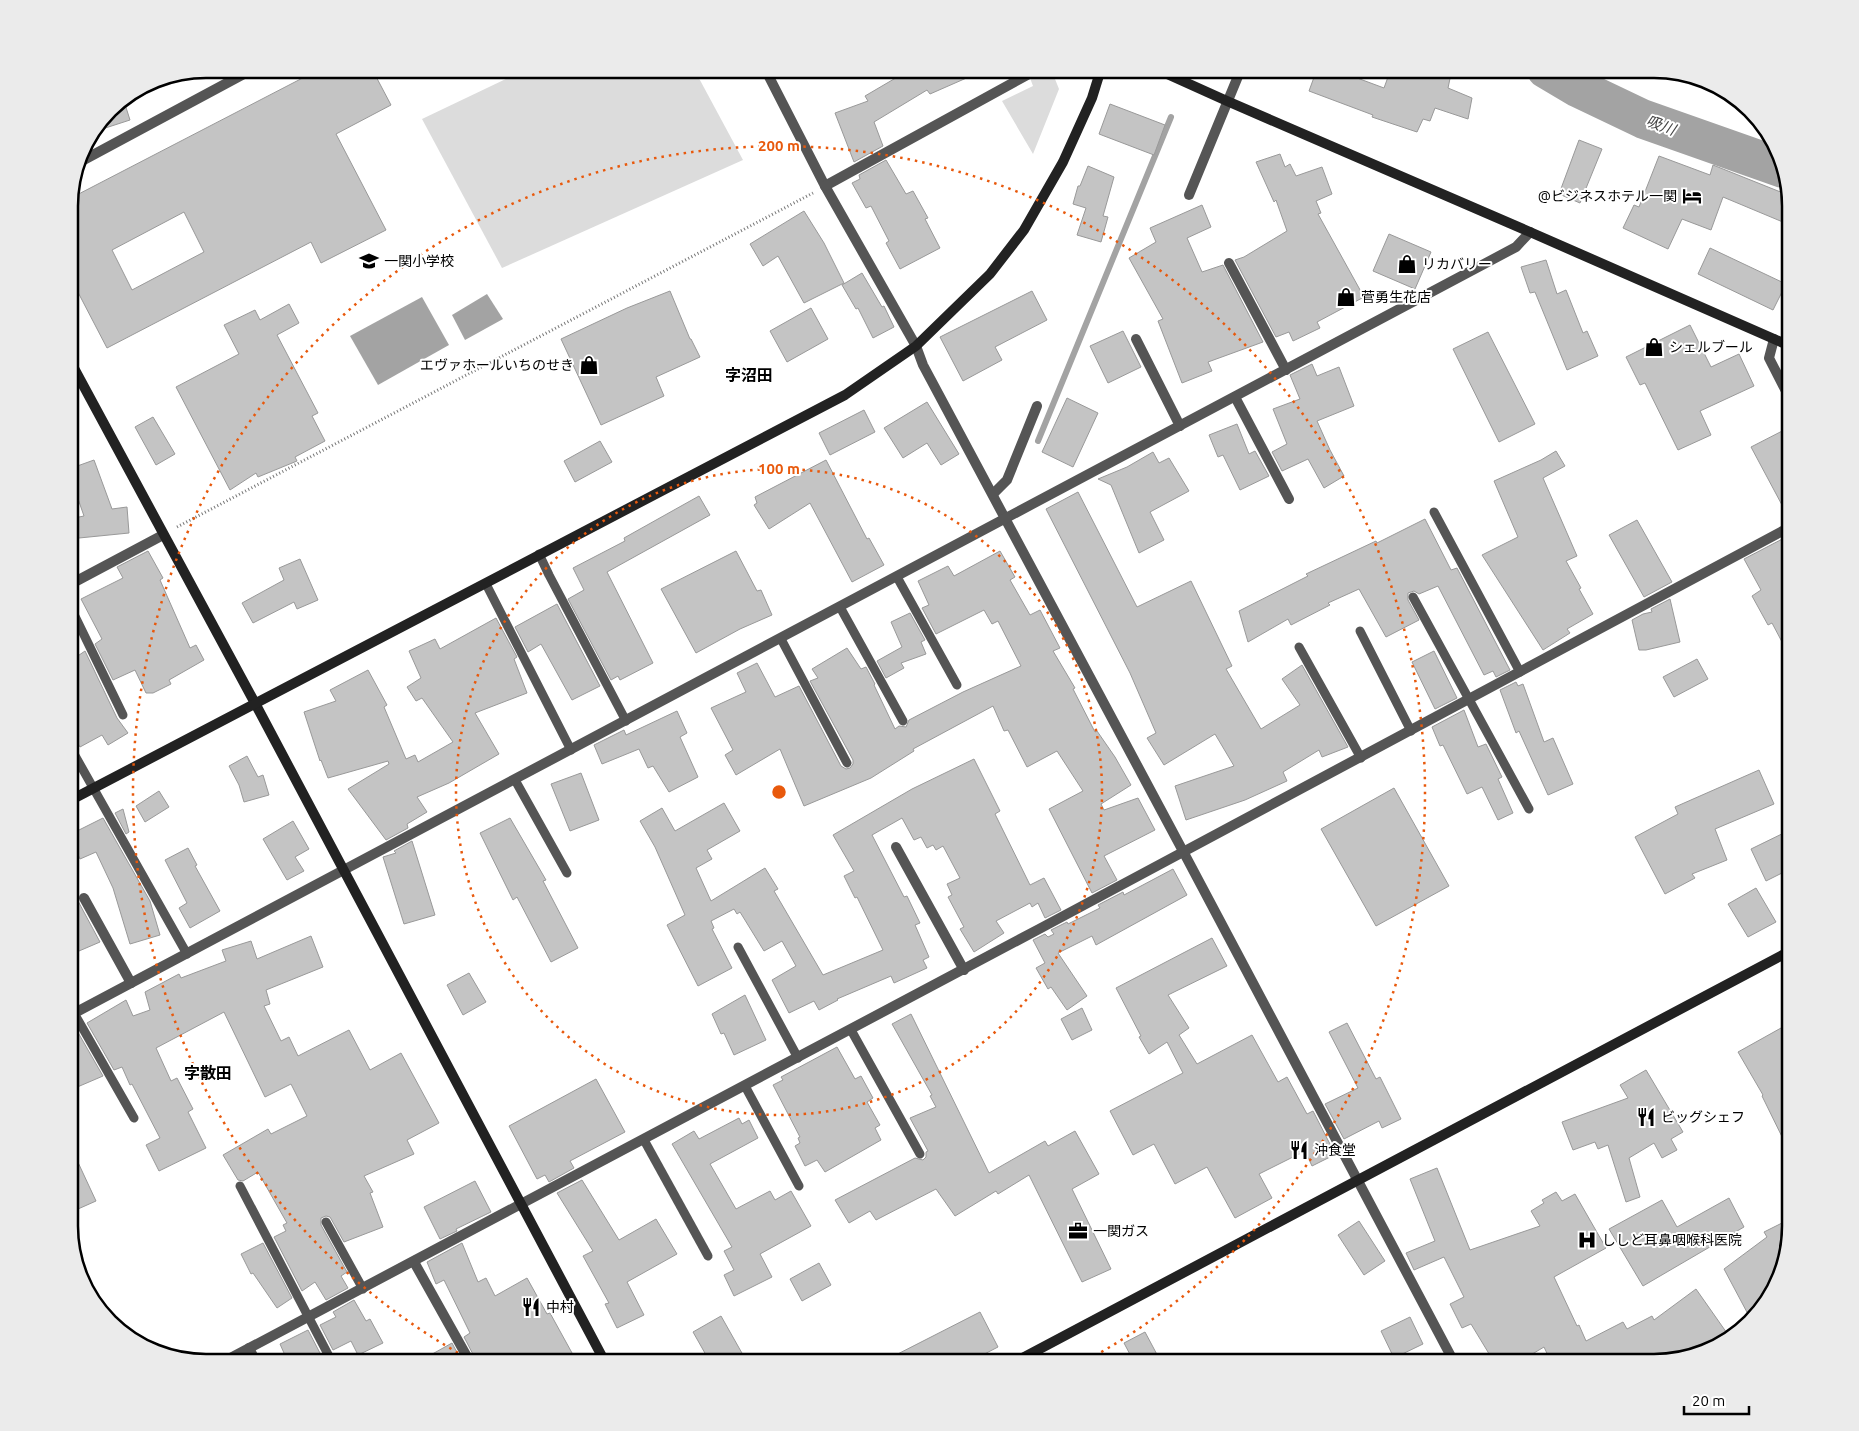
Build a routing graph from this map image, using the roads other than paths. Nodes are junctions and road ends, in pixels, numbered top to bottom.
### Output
1 (1023, 77) edge
2 (1098, 77) edge
3 (1174, 77) edge
4 (1237, 77) edge
5 (236, 78) edge
6 (769, 78) edge
7 (1226, 101) junction
8 (86, 159) edge
9 (825, 186) junction
10 (1189, 194) dead end
11 (1530, 232) junction
12 (1229, 263) dead end
13 (1136, 339) dead end
14 (1774, 339) junction
15 (1782, 342) edge
16 (916, 346) junction
17 (1286, 370) junction
18 (78, 376) edge
19 (1782, 383) edge
20 (1235, 397) junction
21 (1037, 406) dead end
22 (1180, 426) junction
23 (993, 494) junction
24 (1289, 499) dead end
25 (1434, 512) dead end
26 (1006, 519) junction
27 (1782, 531) edge
28 (163, 535) junction
29 (540, 554) junction
30 (897, 577) junction
31 (78, 580) edge
32 (486, 584) junction
33 (1413, 597) dead end
34 (840, 607) junction
35 (78, 622) edge
36 (1360, 631) dead end
37 (781, 639) junction
38 (1299, 647) dead end
39 (1520, 672) junction
40 (957, 685) dead end
41 (1469, 699) junction
42 (256, 705) junction
43 (123, 715) dead end
44 (626, 721) junction
45 (903, 721) dead end
46 (1411, 730) junction
47 (571, 750) junction
48 (1361, 758) junction
49 (78, 762) edge
50 (847, 763) dead end
51 (515, 780) junction
52 (93, 789) junction
53 (78, 796) edge
54 (1530, 809) dead end
55 (896, 847) dead end
56 (1184, 853) junction
57 (344, 871) junction
58 (567, 873) dead end
59 (84, 898) dead end
60 (738, 947) dead end
61 (187, 954) junction
62 (1782, 955) edge
63 (964, 970) junction
64 (131, 984) junction
65 (78, 1011) edge
66 (78, 1026) edge
67 (851, 1030) junction
68 (798, 1058) junction
69 (745, 1086) junction
70 (134, 1118) dead end
71 (644, 1140) junction
72 (920, 1154) dead end
73 (1358, 1181) junction
74 (240, 1186) dead end
75 (799, 1186) dead end
76 (522, 1205) junction
77 (326, 1222) dead end
78 (708, 1256) dead end
79 (414, 1262) junction
80 (363, 1289) junction
81 (308, 1318) junction
82 (249, 1348) junction
83 (238, 1354) edge
84 (252, 1354) edge
85 (328, 1354) edge
86 (466, 1354) edge
87 (601, 1354) edge
88 (1030, 1354) edge
89 (1450, 1354) edge

1 - 9 street
2 - 16 street
3 - 7 street
4 - 7 street
5 - 8 street
6 - 9 street
7 - 10 street
7 - 11 street
9 - 16 street
11 - 14 street
11 - 17 street
12 - 17 street
13 - 22 street
14 - 15 street
14 - 19 street
16 - 23 street
16 - 29 street
17 - 20 street
18 - 28 street
20 - 22 street
20 - 24 street
21 - 23 street
22 - 26 street
23 - 26 street
25 - 39 lane
26 - 30 street
26 - 56 street
27 - 39 street
28 - 31 street
28 - 42 street
29 - 32 street
29 - 44 lane
30 - 34 street
30 - 40 lane
32 - 42 street
32 - 47 lane
33 - 41 lane
34 - 37 street
34 - 45 lane
35 - 43 lane
36 - 46 lane
37 - 44 street
37 - 50 lane
38 - 48 lane
39 - 41 street
41 - 46 street
41 - 54 lane
42 - 52 street
42 - 57 street
44 - 47 street
46 - 48 street
47 - 51 street
48 - 56 street
49 - 52 lane
51 - 57 street
51 - 58 lane
52 - 53 street
52 - 61 lane
55 - 63 street
56 - 63 street
56 - 73 street
57 - 61 street
57 - 76 street
59 - 64 street
60 - 68 lane
61 - 64 street
62 - 73 street
63 - 67 street
64 - 65 street
66 - 70 lane
67 - 68 street
67 - 72 lane
68 - 69 street
69 - 71 street
69 - 75 lane
71 - 76 street
71 - 78 lane
73 - 88 street
73 - 89 street
74 - 81 lane
76 - 79 street
76 - 87 street
77 - 80 lane
79 - 80 street
79 - 86 street
80 - 81 street
81 - 82 street
81 - 85 lane
82 - 83 street
82 - 84 street

